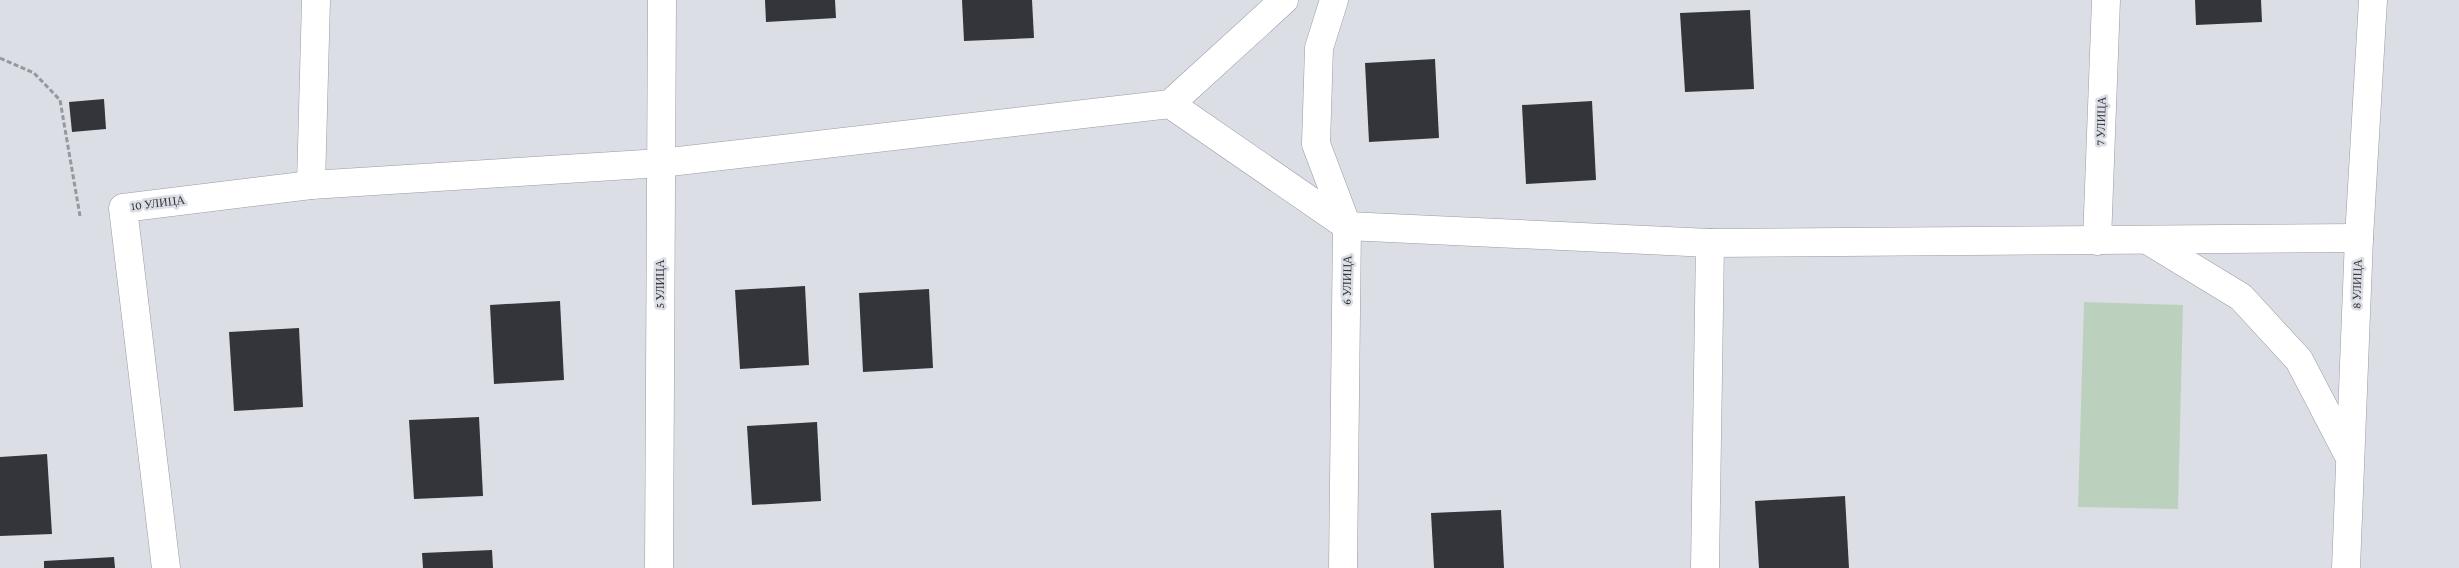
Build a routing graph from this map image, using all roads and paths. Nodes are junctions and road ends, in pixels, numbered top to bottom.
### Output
1 (316, 0) edge
2 (662, 0) edge
3 (1284, 0) edge
4 (1334, 0) edge
5 (2106, 0) edge
6 (2373, 0) edge
7 (0, 58) edge
8 (1170, 104) junction
9 (661, 163) junction
10 (311, 185) junction
11 (80, 216) dead end
12 (1347, 226) junction
13 (2359, 238) junction
14 (2149, 240) junction
15 (2097, 241) junction
16 (1710, 242) junction
17 (2350, 459) junction
18 (166, 568) edge
19 (659, 568) edge
20 (1343, 568) edge
21 (1705, 568) edge
22 (2346, 568) edge

1 - 10 street
2 - 9 street, 5 УЛИЦА
3 - 8 street
4 - 12 street, 6 УЛИЦА
5 - 15 street, 7 УЛИЦА
6 - 13 street, 8 УЛИЦА
7 - 11 path
8 - 9 street
8 - 12 street
9 - 10 street
9 - 19 street, 5 УЛИЦА
10 - 18 street, 10 УЛИЦА
12 - 16 street
12 - 20 street, 6 УЛИЦА
13 - 14 street
13 - 17 street, 8 УЛИЦА
14 - 15 street
14 - 17 street
15 - 16 street
16 - 21 street
17 - 22 street, 8 УЛИЦА

